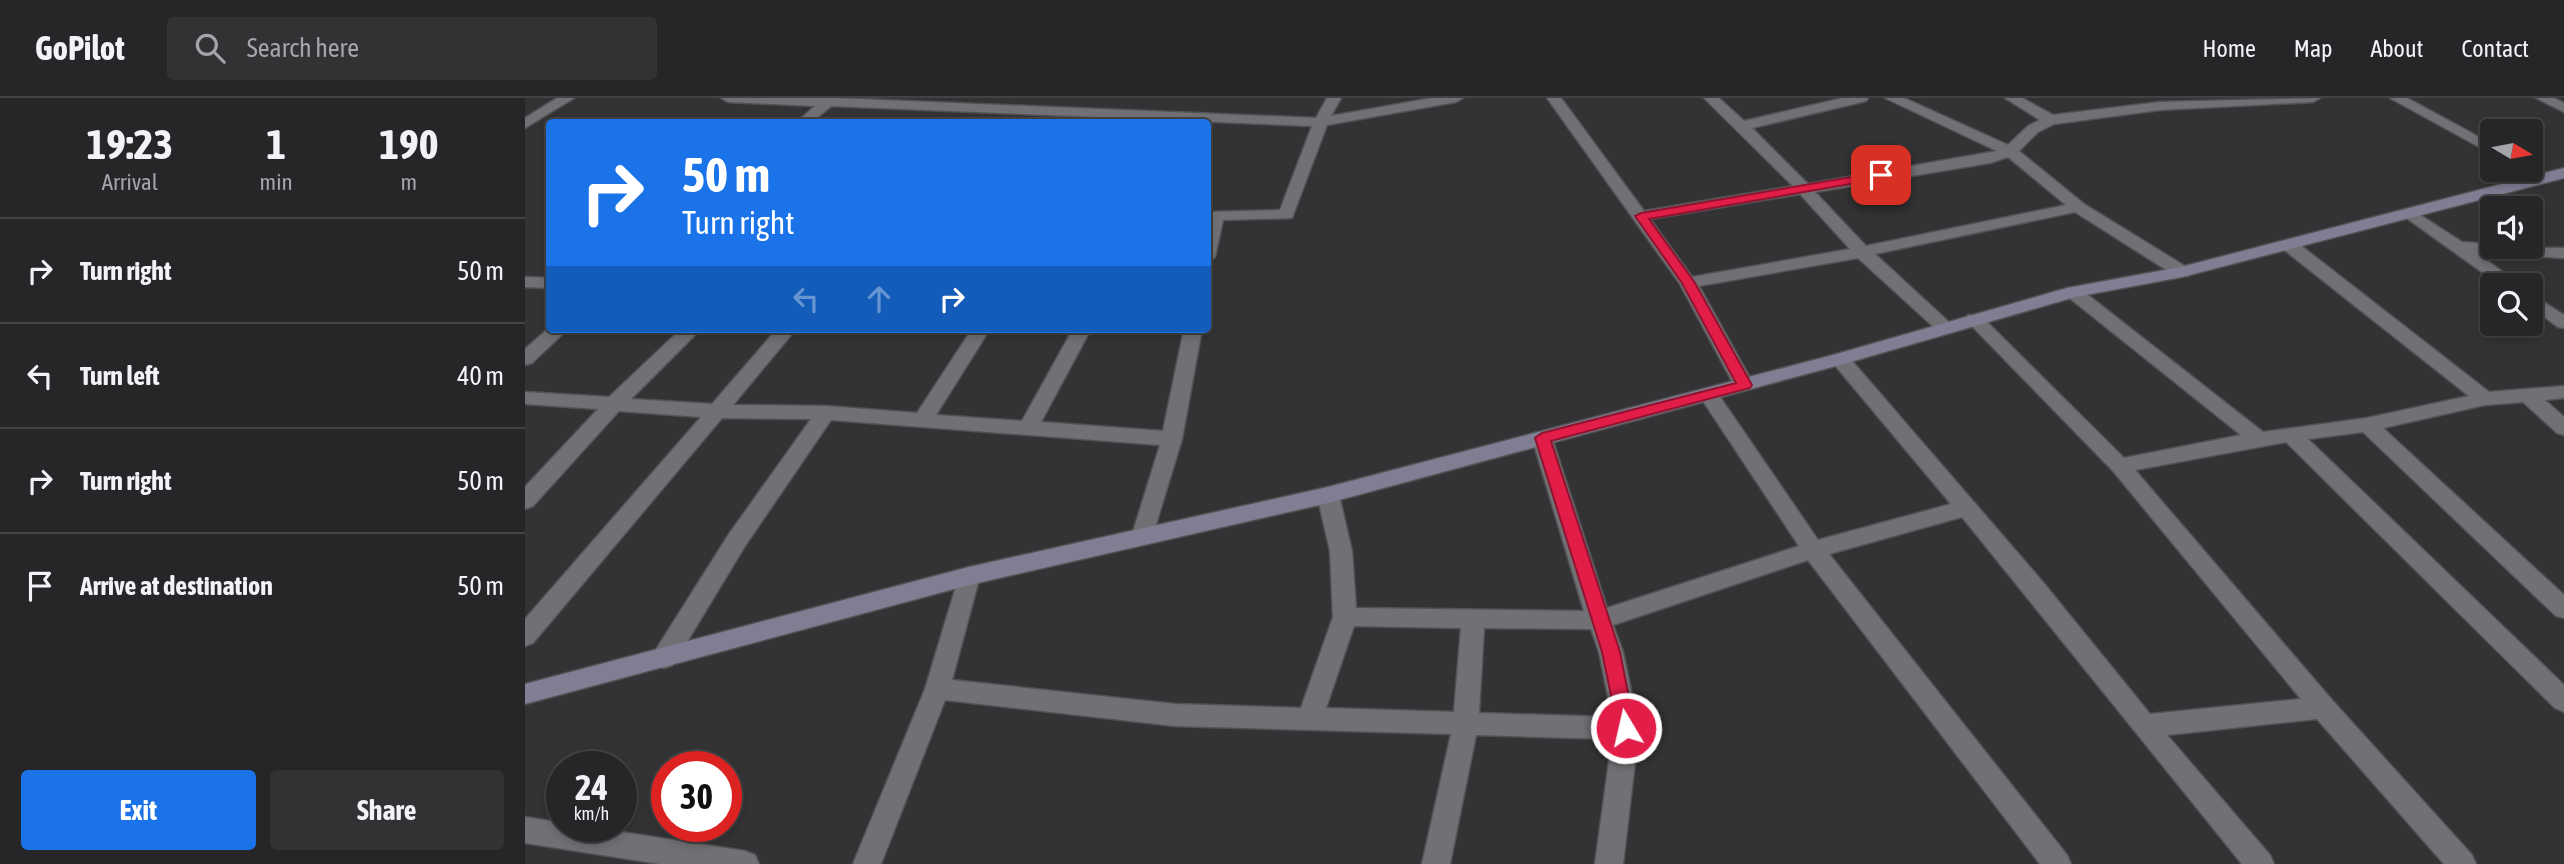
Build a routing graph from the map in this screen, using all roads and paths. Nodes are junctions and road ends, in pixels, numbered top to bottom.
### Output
1 (567, 98) edge
2 (728, 98) edge
3 (1086, 98) edge
4 (1334, 98) edge
5 (1456, 98) edge
6 (1554, 98) edge
7 (1711, 98) edge
8 (1861, 98) edge
9 (1892, 98) edge
10 (2012, 98) edge
11 (2145, 98) edge
12 (2313, 98) edge
13 (2397, 98) edge
14 (2543, 98) edge
15 (808, 99) edge
16 (829, 101) junction
17 (889, 101) edge
18 (918, 104) junction
19 (2160, 106) junction
20 (993, 108) junction
21 (2564, 108) edge
22 (1078, 111) junction
23 (1138, 118) edge
24 (808, 119) edge
25 (903, 119) edge
26 (982, 119) edge
27 (1184, 119) edge
28 (1211, 120) edge
29 (2051, 120) junction
30 (1321, 122) junction
31 (525, 124) edge
32 (1742, 126) junction
33 (2480, 143) edge
34 (2010, 151) junction
35 (2564, 173) edge
36 (2543, 174) edge
37 (2509, 182) edge
38 (1804, 188) junction
39 (2078, 207) junction
40 (2411, 214) junction
41 (1212, 215) edge
42 (1641, 216) junction
43 (2289, 245) junction
44 (2458, 247) junction
45 (1862, 252) junction
46 (2564, 253) edge
47 (2182, 272) junction
48 (2494, 273) edge
49 (525, 282) edge
50 (546, 283) edge
51 (1688, 283) junction
52 (2073, 292) junction
53 (2543, 308) edge
54 (1974, 319) junction
55 (2564, 323) edge
56 (1944, 327) junction
57 (554, 333) edge
58 (688, 333) edge
59 (784, 333) edge
60 (978, 333) edge
61 (1080, 333) edge
62 (1192, 333) edge
63 (525, 359) edge
64 (1840, 359) junction
65 (1744, 385) junction
66 (2564, 393) edge
67 (2526, 394) junction
68 (1709, 395) junction
69 (525, 398) edge
70 (2485, 399) junction
71 (615, 403) junction
72 (716, 411) junction
73 (826, 413) junction
74 (922, 421) junction
75 (2367, 425) junction
76 (2564, 428) edge
77 (1027, 430) junction
78 (2291, 435) junction
79 (1542, 438) junction
80 (1172, 439) junction
81 (2259, 439) junction
82 (2120, 466) junction
83 (1328, 495) junction
84 (525, 501) edge
85 (1966, 508) junction
86 (1143, 535) junction
87 (1814, 550) junction
88 (969, 576) junction
89 (2564, 609) edge
90 (1345, 617) junction
91 (1473, 619) junction
92 (1599, 620) junction
93 (525, 636) edge
94 (664, 658) junction
95 (937, 689) junction
96 (525, 694) edge
97 (2564, 701) edge
98 (2323, 708) junction
99 (1310, 717) junction
100 (1467, 722) junction
101 (2144, 726) junction
102 (1626, 728) junction
103 (525, 830) edge
104 (745, 864) edge
105 (867, 864) edge
106 (1436, 864) edge
107 (1609, 864) edge
108 (2057, 864) edge
109 (2260, 864) edge
110 (2462, 864) edge

1 - 31 street
2 - 15 street
3 - 22 street
4 - 30 street
5 - 30 street
6 - 42 street
7 - 32 street
8 - 32 street
9 - 34 street
10 - 29 street
11 - 19 street
12 - 19 street
13 - 33 street
14 - 21 street
15 - 16 street
16 - 17 street
16 - 24 street
17 - 18 street
18 - 20 street
18 - 25 street
19 - 29 street
20 - 22 street
20 - 26 street
22 - 23 street
23 - 27 street
28 - 30 street
29 - 34 street
30 - 41 street
32 - 38 street
34 - 38 street
34 - 39 street
35 - 36 main road
37 - 40 main road
38 - 42 street
38 - 45 street
39 - 45 street
39 - 47 street
40 - 43 main road
40 - 44 street
42 - 51 street
43 - 47 main road
43 - 70 street
44 - 46 street
44 - 48 street
45 - 51 street
45 - 56 street
47 - 52 main road
49 - 50 street
51 - 65 street
52 - 54 main road
52 - 81 street
53 - 55 street
54 - 56 main road
54 - 82 street
56 - 64 main road
57 - 63 street
58 - 71 street
59 - 72 street
60 - 74 street
61 - 77 street
62 - 80 street
64 - 65 main road
64 - 85 street
65 - 68 main road
66 - 67 street
67 - 70 street
67 - 76 street
68 - 79 main road
68 - 87 street
69 - 71 street
70 - 75 street
71 - 72 street
71 - 84 street
72 - 73 street
72 - 93 street
73 - 74 street
73 - 94 street
74 - 77 street
75 - 78 street
75 - 89 street
77 - 80 street
78 - 81 street
78 - 97 street
79 - 83 main road
79 - 92 street
80 - 86 street
81 - 82 street
82 - 98 street
83 - 86 main road
83 - 90 street
85 - 87 street
85 - 101 street
86 - 88 main road
87 - 92 street
87 - 108 street
88 - 94 main road
88 - 95 street
90 - 91 street
90 - 99 street
91 - 92 street
91 - 100 street
92 - 102 street
94 - 96 main road
95 - 99 street
95 - 105 street
98 - 101 street
98 - 110 street
99 - 100 street
100 - 102 street
100 - 106 street
101 - 109 street
102 - 107 street
103 - 104 street

